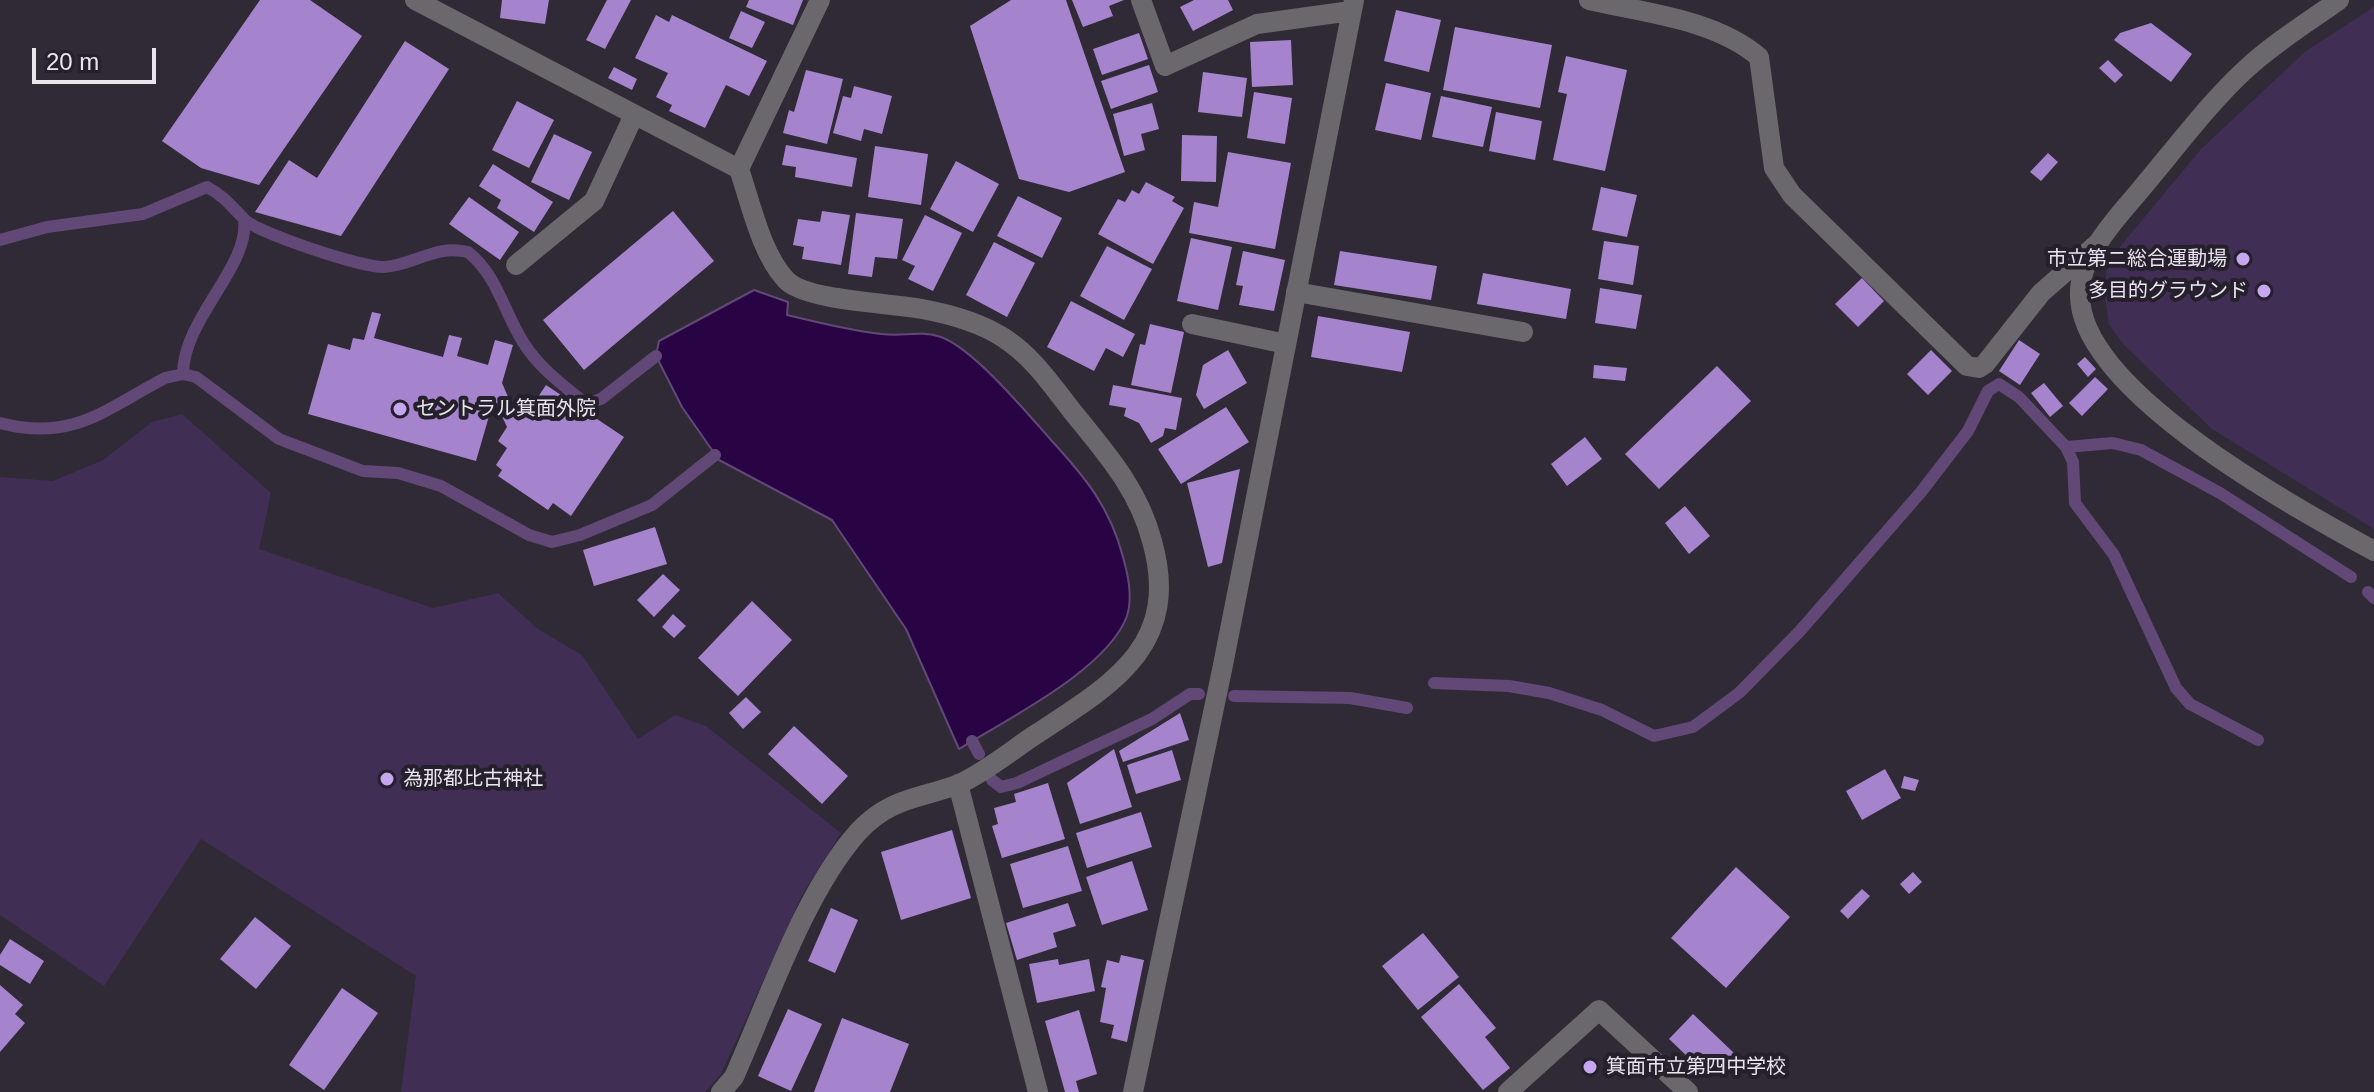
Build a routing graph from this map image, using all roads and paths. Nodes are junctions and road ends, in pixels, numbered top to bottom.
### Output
1 (415, 0) edge
2 (820, 0) edge
3 (1141, 0) edge
4 (1589, 0) edge
5 (2339, 0) edge
6 (1352, 6) edge
7 (634, 115) junction
8 (739, 169) junction
9 (2098, 243) junction
10 (516, 265) dead end
11 (1296, 292) junction
12 (1192, 324) dead end
13 (1523, 332) dead end
14 (1286, 344) junction
15 (2374, 551) edge
16 (958, 784) junction
17 (721, 1092) edge
18 (1038, 1092) edge
19 (1133, 1092) edge
20 (1508, 1092) edge
21 (1688, 1092) edge

1 - 7 street
2 - 8 street
3 - 6 street
4 - 9 street
5 - 9 street
6 - 11 street
7 - 8 street
7 - 10 street
8 - 16 street
9 - 15 street
11 - 13 street
11 - 14 street
12 - 14 street
14 - 19 street
16 - 17 street
16 - 18 street
20 - 21 street

